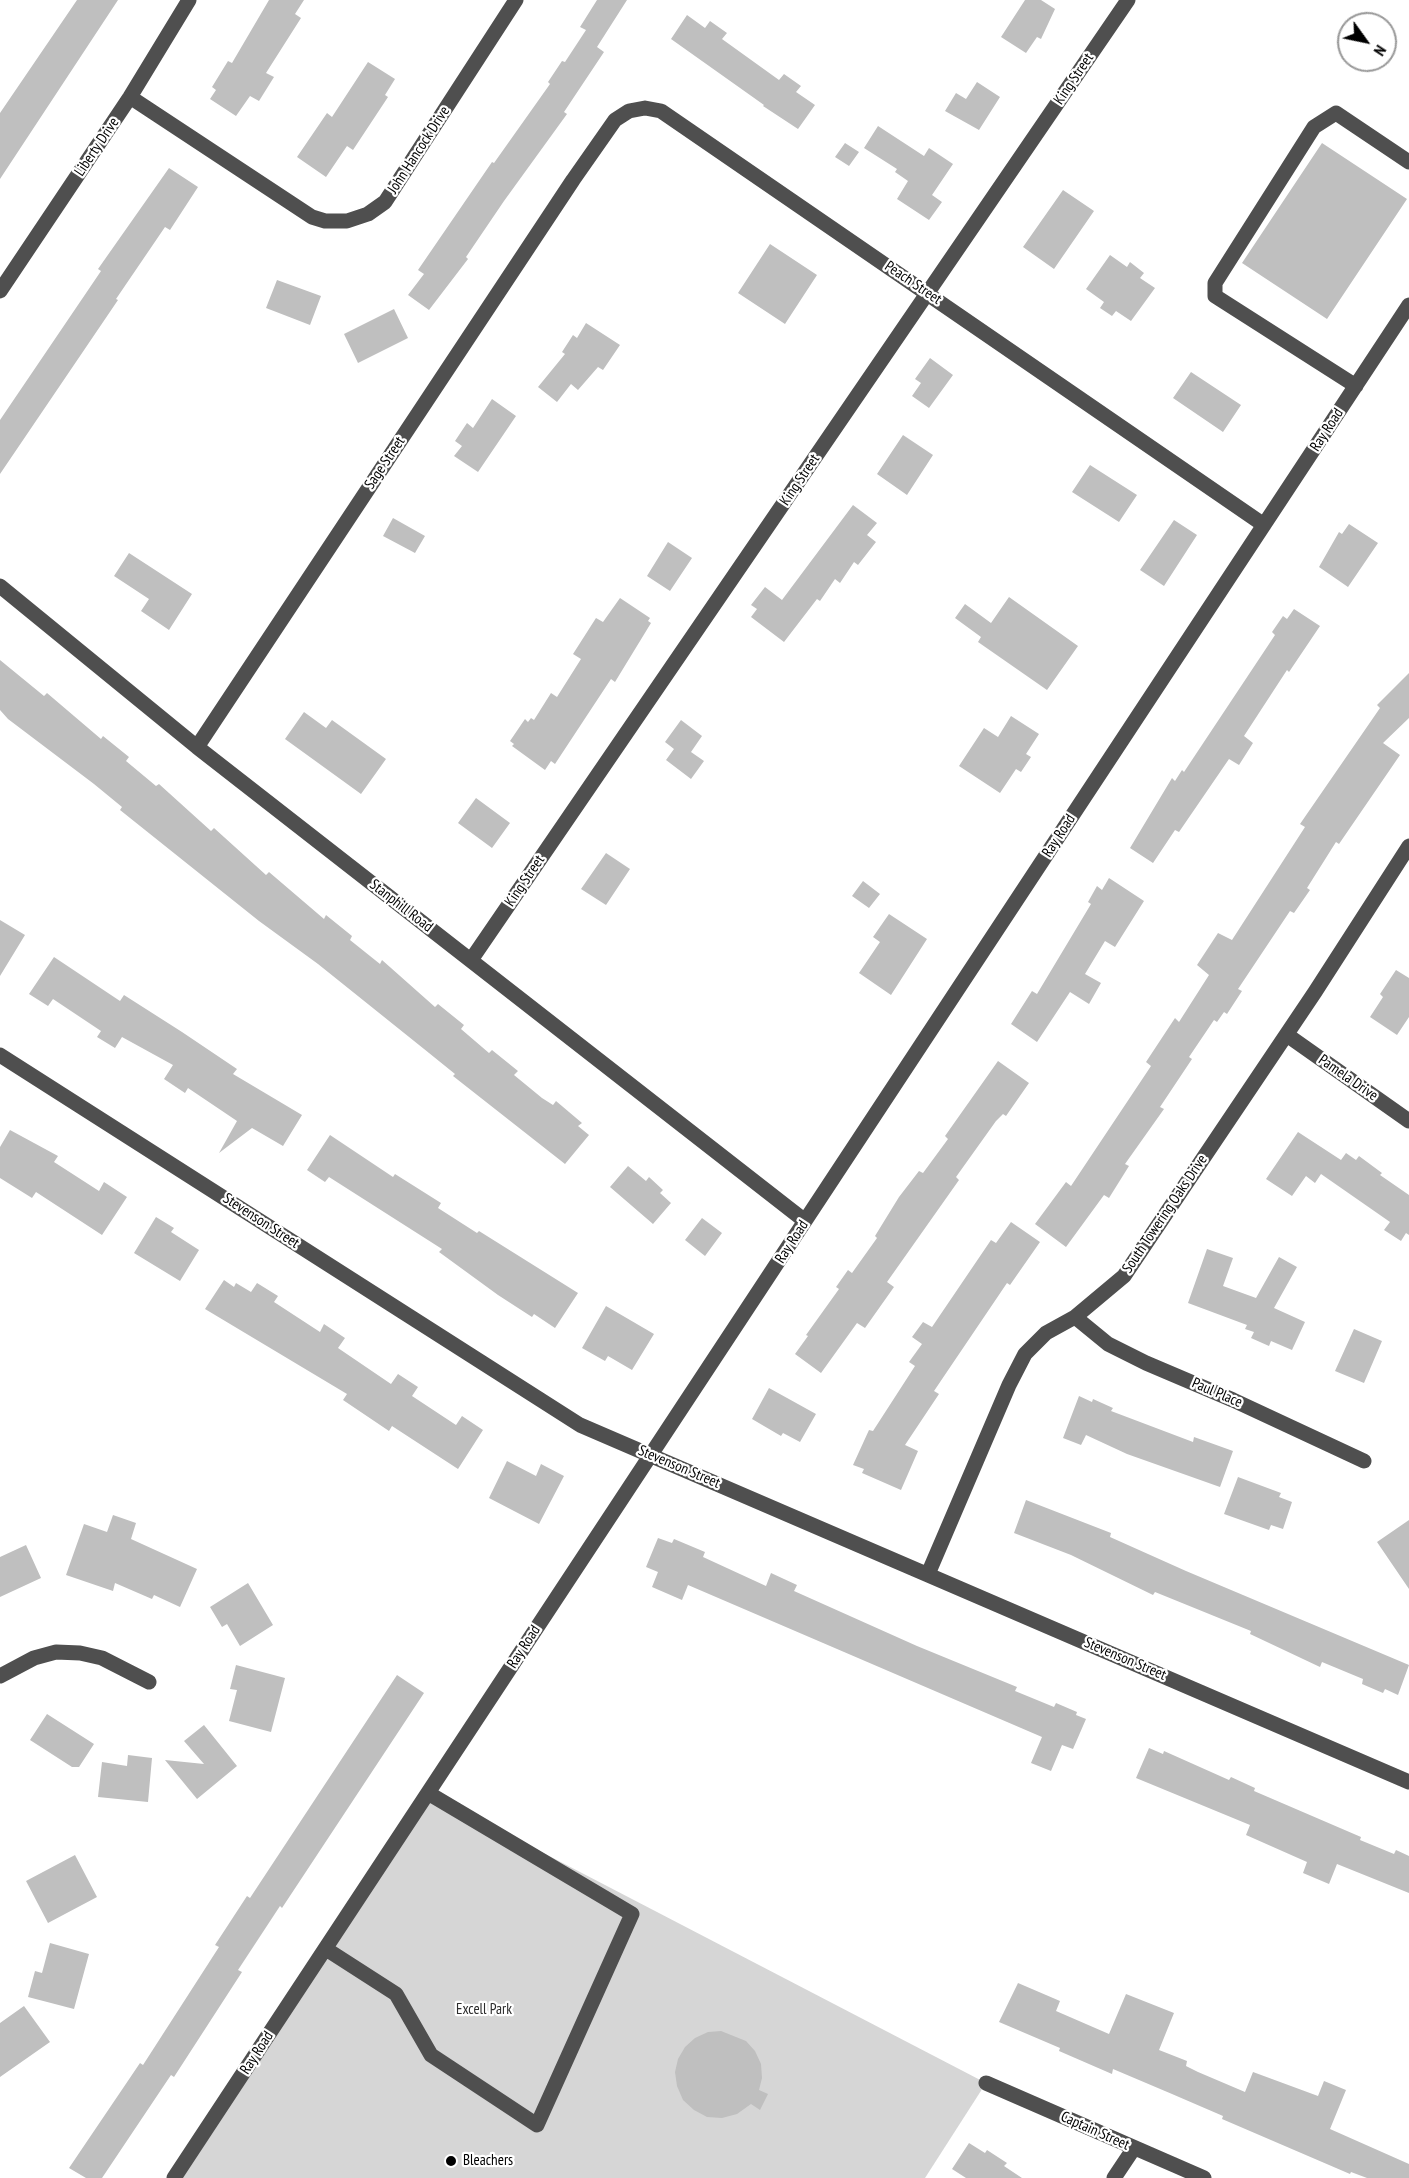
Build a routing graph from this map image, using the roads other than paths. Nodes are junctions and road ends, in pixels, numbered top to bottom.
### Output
1 (189, 0) edge
2 (516, 0) edge
3 (1128, 0) edge
4 (130, 97) junction
5 (1409, 162) edge
6 (573, 180) joint
7 (0, 291) edge
8 (928, 293) junction
9 (1409, 306) edge
10 (1356, 386) junction
11 (1264, 525) junction
12 (0, 586) edge
13 (197, 747) junction
14 (1409, 846) edge
15 (471, 960) junction
16 (1287, 1035) junction
17 (1, 1057) edge
18 (1409, 1121) edge
19 (805, 1221) junction
20 (1075, 1317) junction
21 (651, 1455) junction
22 (1364, 1461) dead end
23 (928, 1574) junction
24 (0, 1676) edge
25 (149, 1682) dead end
26 (1409, 1782) edge
27 (428, 1793) junction
28 (326, 1949) junction
29 (986, 2083) dead end
30 (1134, 2148) junction
31 (174, 2178) edge
32 (1114, 2178) edge
33 (1204, 2178) edge

1 - 4 street, Liberty Drive
2 - 4 street, John Hancock Drive
3 - 8 street, King Street
4 - 7 street, Liberty Drive
5 - 10 street
6 - 8 street, Peach Street
6 - 13 street, Sage Street
8 - 11 street, Peach Street
8 - 15 street, King Street
9 - 10 street, Ray Road
10 - 11 street, Ray Road
11 - 19 street, Ray Road
12 - 13 street, Stanphill Road
13 - 15 street, Stanphill Road
14 - 16 street, South Towering Oaks Drive
15 - 19 street, Stanphill Road
16 - 18 street, Pamela Drive
16 - 20 street, South Towering Oaks Drive
17 - 21 street, Stevenson Street
19 - 21 street, Ray Road
20 - 22 street, Paul Place
20 - 23 street, South Towering Oaks Drive
21 - 23 street, Stevenson Street
21 - 27 street, Ray Road
23 - 26 street, Stevenson Street
24 - 25 street
27 - 28 street, Ray Road
27 - 28 street
28 - 31 street, Ray Road
29 - 30 street, Captain Street
30 - 32 street
30 - 33 street, Captain Street

